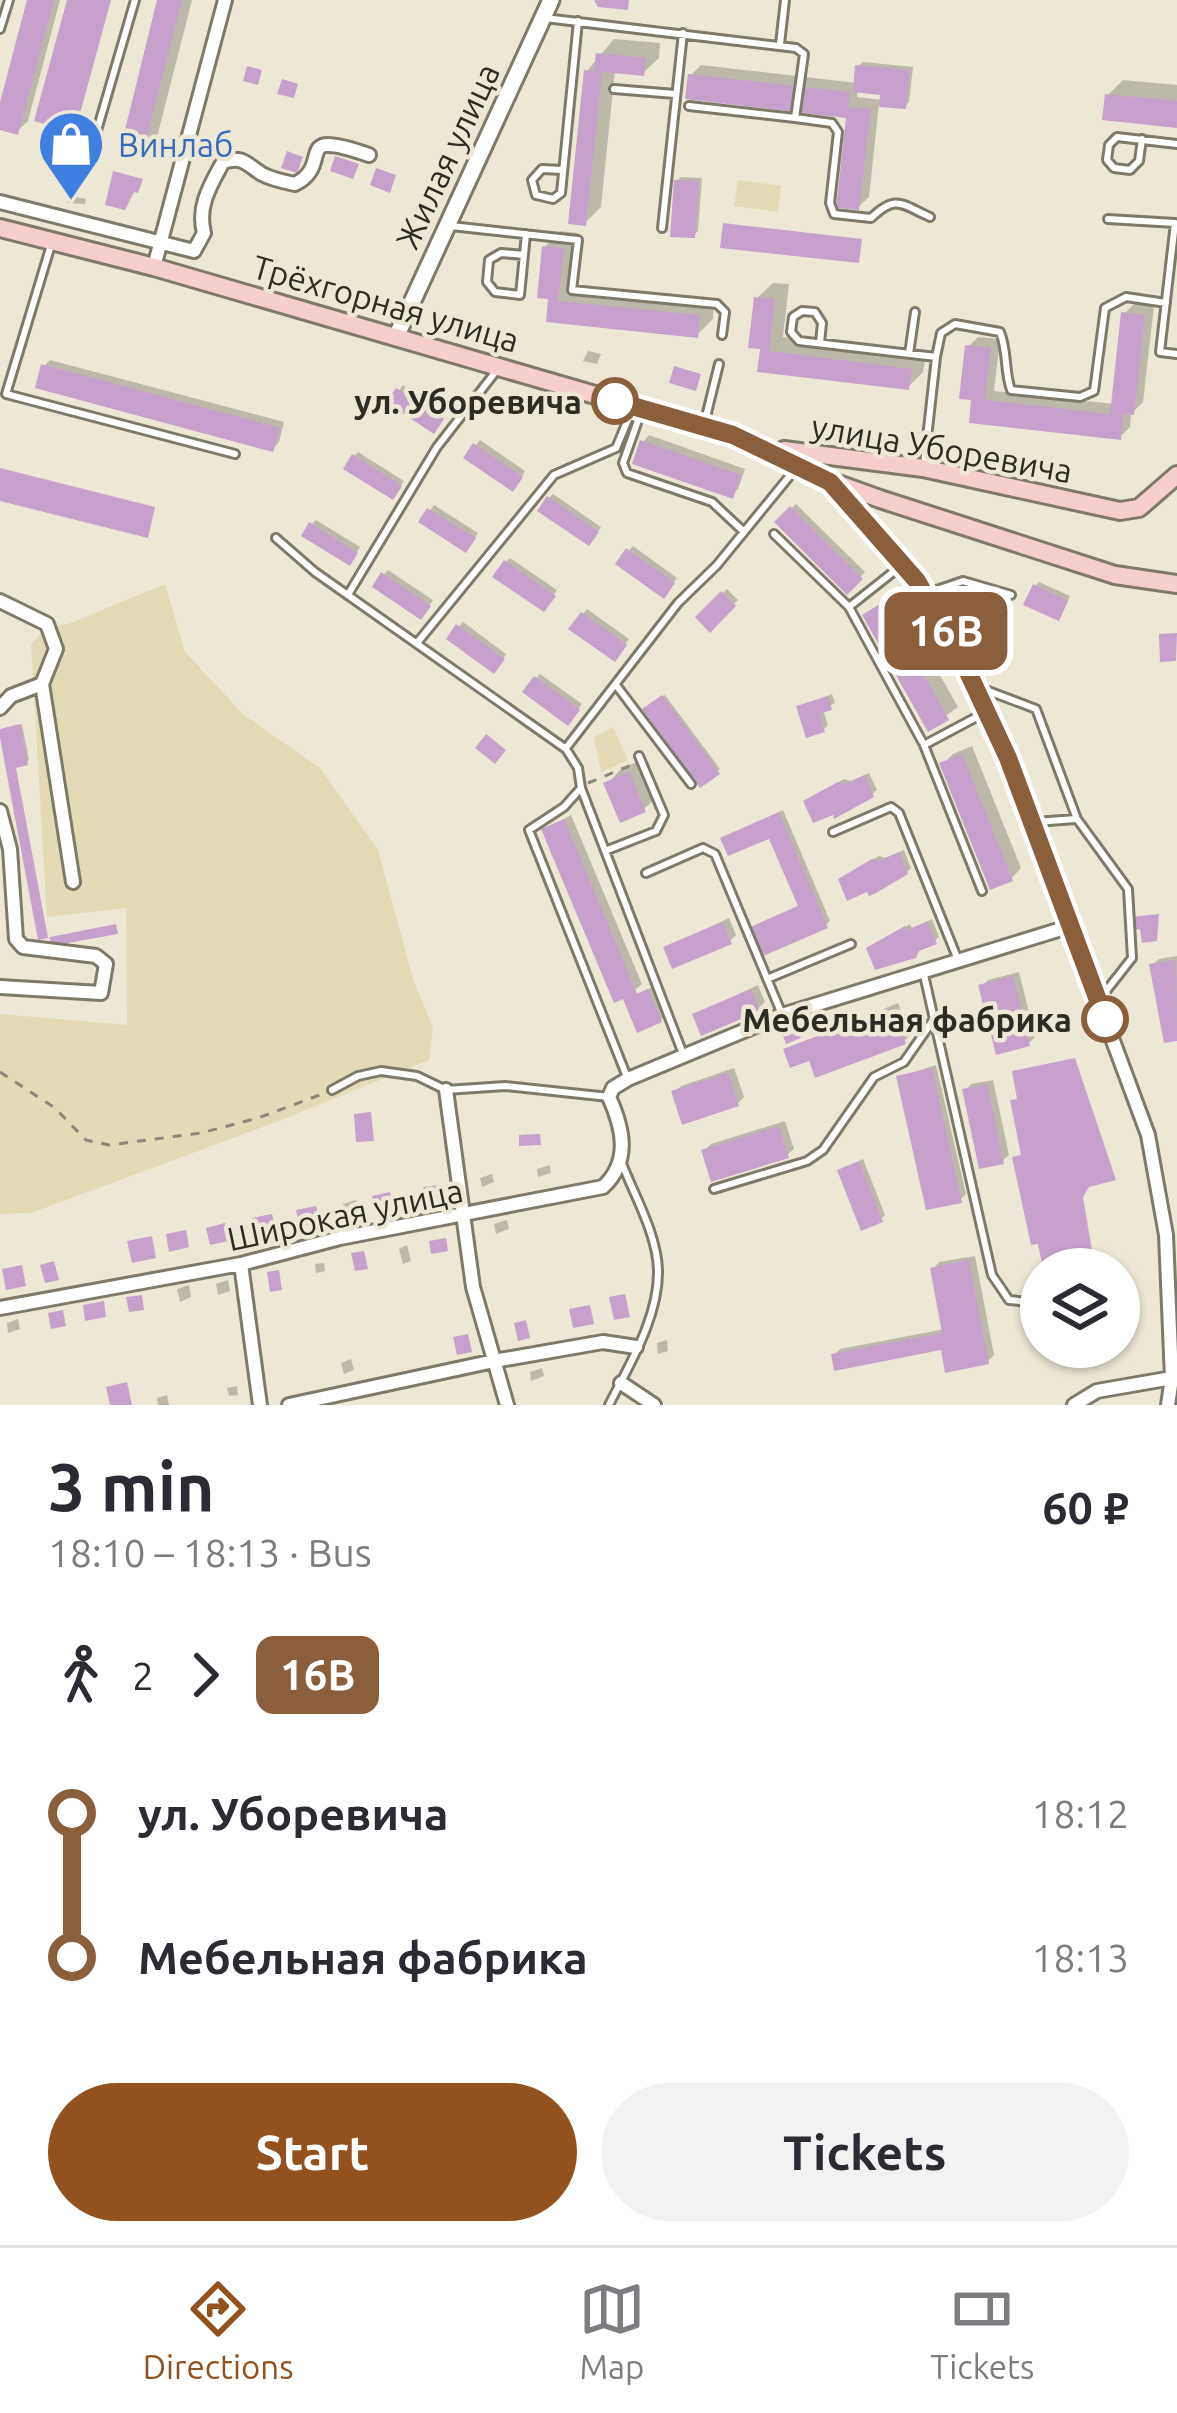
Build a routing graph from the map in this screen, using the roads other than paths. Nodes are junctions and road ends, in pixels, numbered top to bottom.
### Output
1 (9, 0) edge
2 (135, 0) edge
3 (225, 0) edge
4 (551, 0) edge
5 (785, 0) edge
6 (544, 17) junction
7 (578, 21) junction
8 (0, 29) edge
9 (683, 33) junction
10 (780, 46) junction
11 (614, 89) dead end
12 (675, 94) junction
13 (689, 106) dead end
14 (795, 118) junction
15 (1142, 140) junction
16 (1177, 143) edge
17 (91, 151) dead end
18 (369, 154) dead end
19 (563, 170) junction
20 (0, 202) edge
21 (930, 217) dead end
22 (1108, 219) dead end
23 (447, 226) junction
24 (0, 228) edge
25 (662, 228) dead end
26 (526, 234) junction
27 (52, 242) junction
28 (160, 244) junction
29 (524, 254) junction
30 (154, 267) junction
31 (1166, 303) junction
32 (915, 313) dead end
33 (722, 335) dead end
34 (396, 337) junction
35 (820, 344) junction
36 (909, 354) junction
37 (1177, 355) edge
38 (936, 357) junction
39 (719, 364) dead end
40 (500, 367) junction
41 (3, 393) edge
42 (638, 408) junction
43 (704, 427) junction
44 (754, 443) junction
45 (235, 454) dead end
46 (800, 465) junction
47 (923, 468) junction
48 (1177, 475) edge
49 (830, 482) junction
50 (880, 499) junction
51 (868, 526) junction
52 (743, 531) junction
53 (775, 534) dead end
54 (276, 538) dead end
55 (902, 565) junction
56 (1177, 584) edge
57 (925, 594) junction
58 (348, 595) junction
59 (1011, 595) dead end
60 (0, 601) edge
61 (849, 607) junction
62 (417, 644) junction
63 (42, 684) junction
64 (616, 686) junction
65 (974, 686) junction
66 (0, 708) edge
67 (986, 712) junction
68 (924, 745) junction
69 (566, 749) junction
70 (640, 759) road end
71 (691, 784) dead end
72 (581, 787) junction
73 (0, 811) edge
74 (1077, 819) junction
75 (1032, 822) junction
76 (833, 832) dead end
77 (605, 851) junction
78 (646, 873) dead end
79 (73, 882) dead end
80 (982, 891) dead end
81 (1071, 926) junction
82 (851, 944) dead end
83 (958, 960) junction
84 (923, 971) junction
85 (767, 980) junction
86 (0, 987) edge
87 (1098, 1000) junction
88 (782, 1015) junction
89 (935, 1016) junction
90 (684, 1054) junction
91 (628, 1079) junction
92 (332, 1090) road end
93 (446, 1090) junction
94 (609, 1097) junction
95 (621, 1161) junction
96 (714, 1189) dead end
97 (462, 1217) junction
98 (1171, 1235) edge
99 (241, 1264) junction
100 (1020, 1301) edge
101 (0, 1308) edge
102 (636, 1347) junction
103 (494, 1360) junction
104 (1172, 1378) junction
105 (621, 1383) junction
106 (260, 1405) edge
107 (289, 1405) edge
108 (507, 1405) edge
109 (609, 1405) edge
110 (655, 1405) edge
111 (1074, 1405) edge
112 (1168, 1405) edge

1 - 8 lane
2 - 17 lane
3 - 28 street
4 - 6 street, Жилая улица
5 - 10 lane
6 - 7 lane
6 - 23 street, Жилая улица
7 - 9 lane
7 - 19 lane
9 - 10 lane
9 - 12 lane
10 - 14 lane
11 - 12 lane
12 - 25 lane
13 - 14 lane
14 - 21 lane
15 - 15 lane
15 - 16 lane
18 - 28 street
19 - 19 lane
20 - 28 street
22 - 31 lane
23 - 26 lane
23 - 34 street, Жилая улица
24 - 27 main road, Трёхгорная улица
26 - 29 lane
26 - 33 lane
27 - 30 main road, Трёхгорная улица
27 - 41 lane
28 - 30 street
29 - 29 lane
30 - 34 main road, Трёхгорная улица
31 - 37 lane
31 - 38 lane
32 - 36 lane
34 - 40 main road, Трёхгорная улица
35 - 35 lane
35 - 36 lane
36 - 38 lane
38 - 47 lane
39 - 43 lane
40 - 42 main road, Трёхгорная улица
40 - 58 lane
41 - 45 lane
42 - 43 main road, Трёхгорная улица
42 - 52 lane
42 - 62 lane
43 - 44 main road, Трёхгорная улица
44 - 46 main road, улица Уборевича
44 - 47 main road, улица Уборевича
46 - 49 main road, улица Уборевича
46 - 52 lane
47 - 48 main road, улица Уборевича
49 - 50 main road, улица Уборевича
49 - 51 street
50 - 51 street
50 - 56 main road, улица Уборевича
51 - 55 street
52 - 64 lane
53 - 61 lane
54 - 58 lane
55 - 57 street
55 - 61 lane
57 - 59 lane
57 - 65 street
58 - 62 lane
60 - 63 street
61 - 68 lane
62 - 69 lane
63 - 66 street
63 - 79 street
64 - 69 lane
64 - 71 lane
65 - 67 street
65 - 74 lane
67 - 68 lane
67 - 75 street
68 - 80 lane
69 - 72 lane
70 - 77 lane
72 - 77 lane
72 - 91 lane
73 - 86 street
74 - 75 lane
74 - 87 lane
75 - 81 street
76 - 83 lane
77 - 90 lane
78 - 85 lane
81 - 83 street
81 - 87 street
82 - 85 lane
83 - 84 street
84 - 88 street
84 - 89 lane
85 - 88 lane
87 - 98 street
88 - 90 street
89 - 96 lane
89 - 100 lane
90 - 91 street
91 - 94 street
92 - 93 lane
93 - 94 lane
93 - 97 street
94 - 95 street
95 - 97 street, Широкая улица
95 - 102 lane
97 - 99 street, Широкая улица
97 - 103 street
98 - 104 street
99 - 101 street, Широкая улица
99 - 106 street
102 - 103 street
102 - 105 lane
103 - 107 street
103 - 108 street
104 - 111 street
104 - 112 street
105 - 109 lane
105 - 110 street

